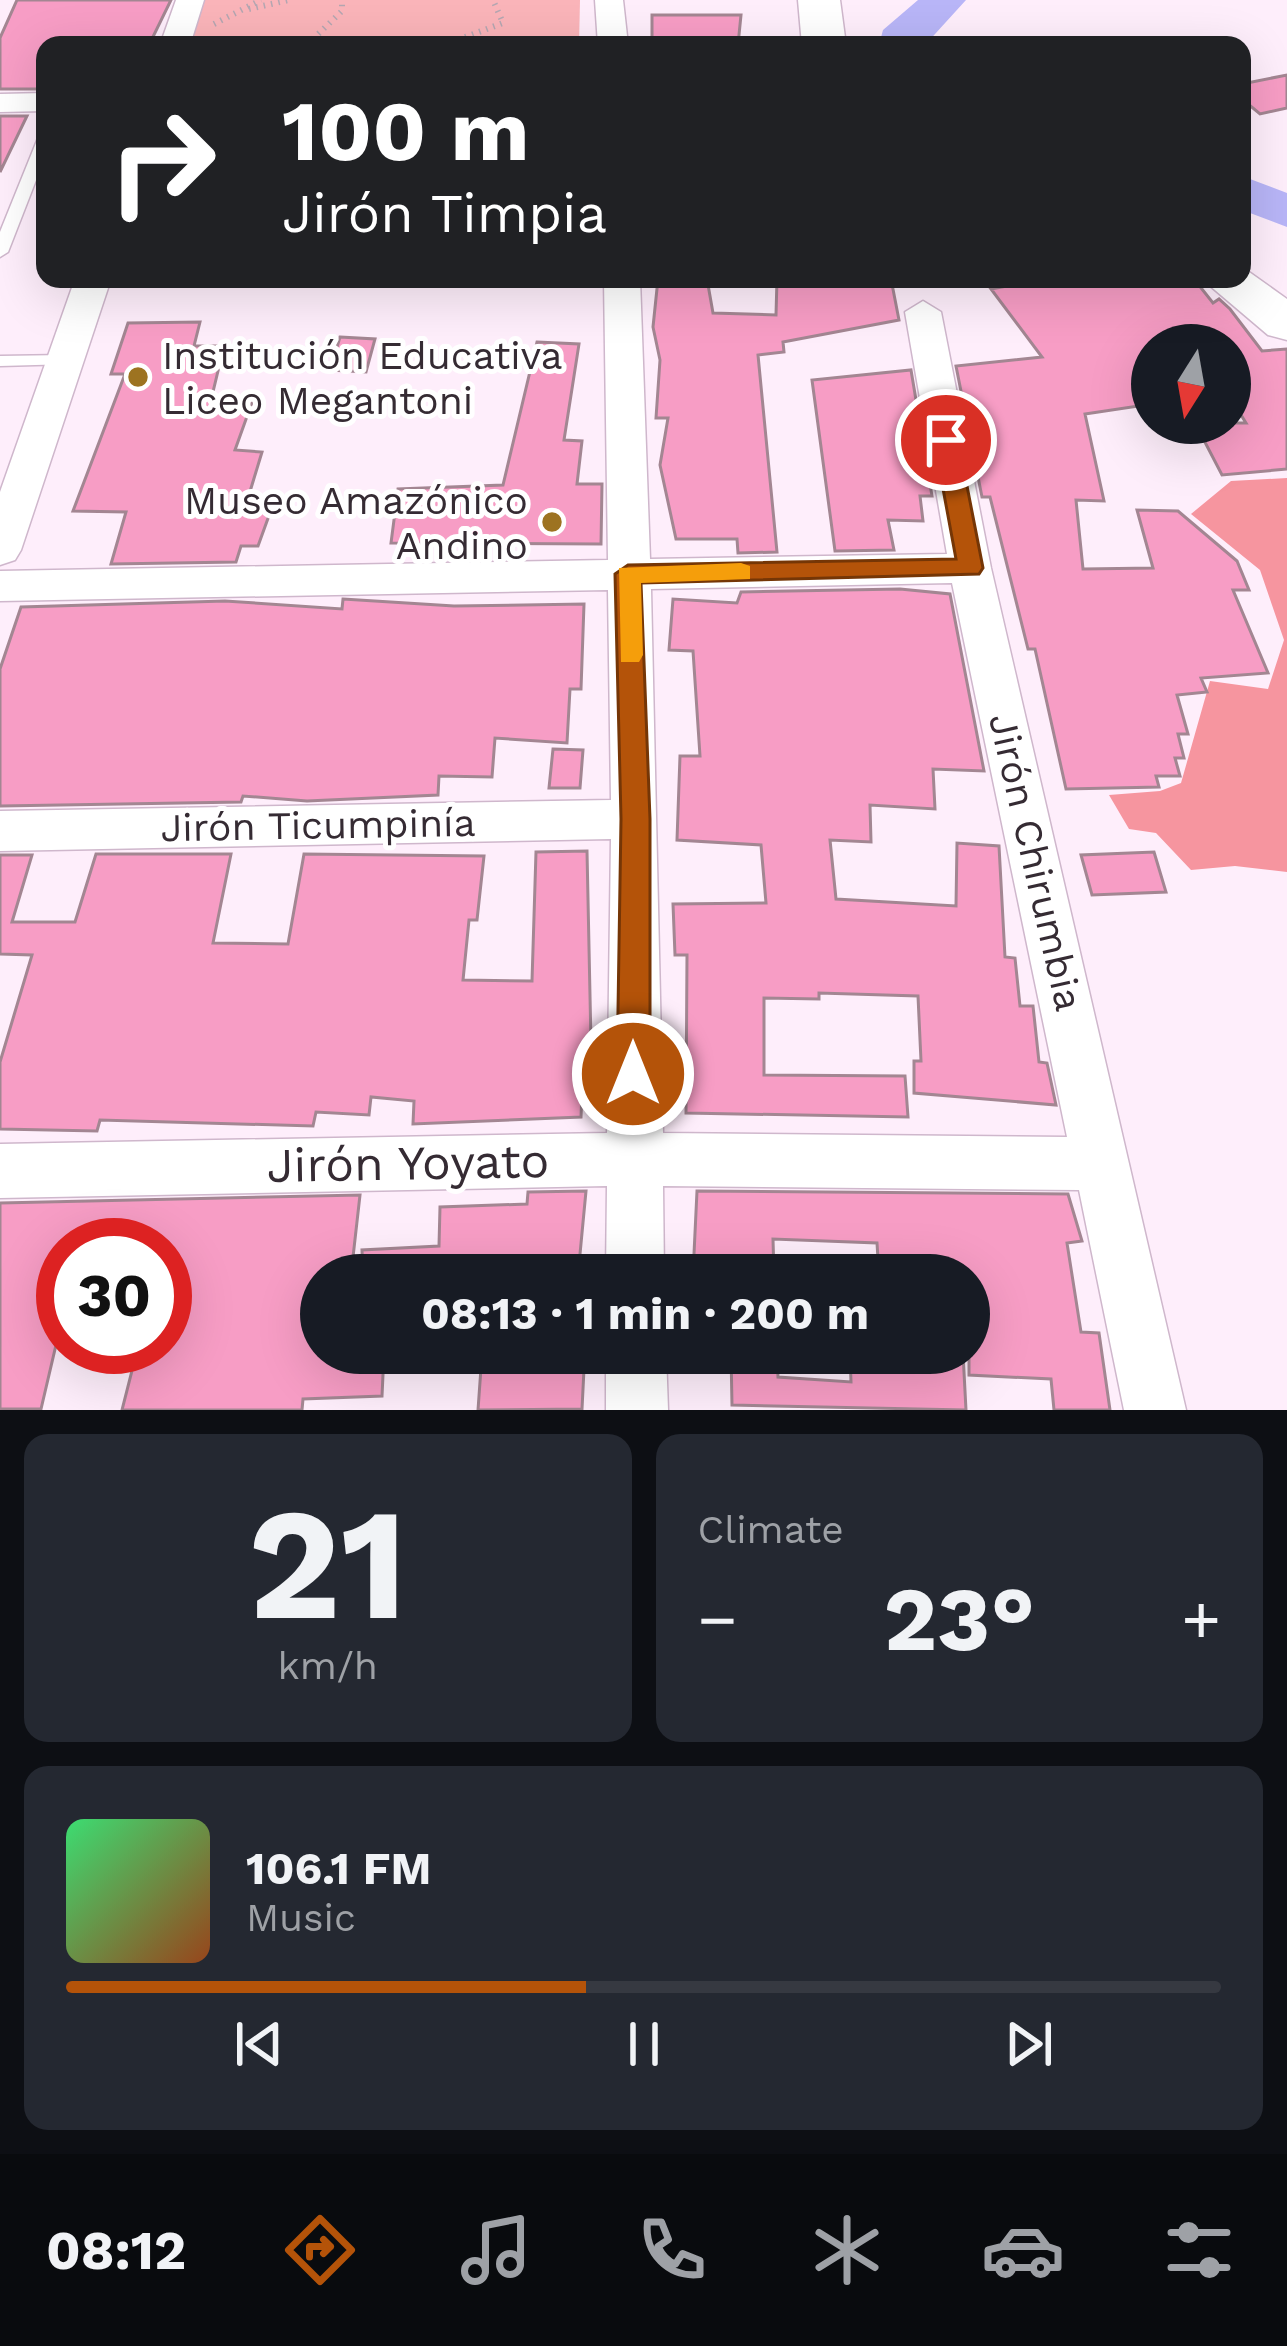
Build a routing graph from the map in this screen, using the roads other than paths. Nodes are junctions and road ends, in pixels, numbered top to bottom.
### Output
1 (190, 0) edge
2 (609, 0) edge
3 (819, 0) edge
4 (178, 36) edge
5 (612, 36) edge
6 (823, 36) edge
7 (36, 102) edge
8 (0, 103) edge
9 (36, 161) edge
10 (0, 252) edge
11 (90, 288) edge
12 (622, 288) edge
13 (1240, 288) edge
14 (923, 312) dead end
15 (1287, 324) edge
16 (65, 360) junction
17 (0, 361) edge
18 (0, 550) edge
19 (970, 568) junction
20 (628, 574) junction
21 (0, 586) edge
22 (635, 819) junction
23 (0, 831) edge
24 (633, 1159) junction
25 (1104, 1164) junction
26 (0, 1171) edge
27 (635, 1254) edge
28 (636, 1374) edge
29 (637, 1410) edge
30 (1155, 1410) edge

1 - 4 street
2 - 5 street
3 - 6 highway
7 - 8 street
9 - 10 lane
11 - 16 street
12 - 20 street
13 - 15 highway
14 - 19 street, Jirón Chirumbia
16 - 17 lane
16 - 18 street
19 - 20 street
19 - 25 street, Jirón Chirumbia
20 - 21 street
20 - 22 street
22 - 23 street, Jirón Ticumpinía
22 - 24 street
24 - 25 street, Jirón Yoyato
24 - 26 street, Jirón Yoyato
24 - 27 street
25 - 30 street, Jirón Chirumbia
28 - 29 street

